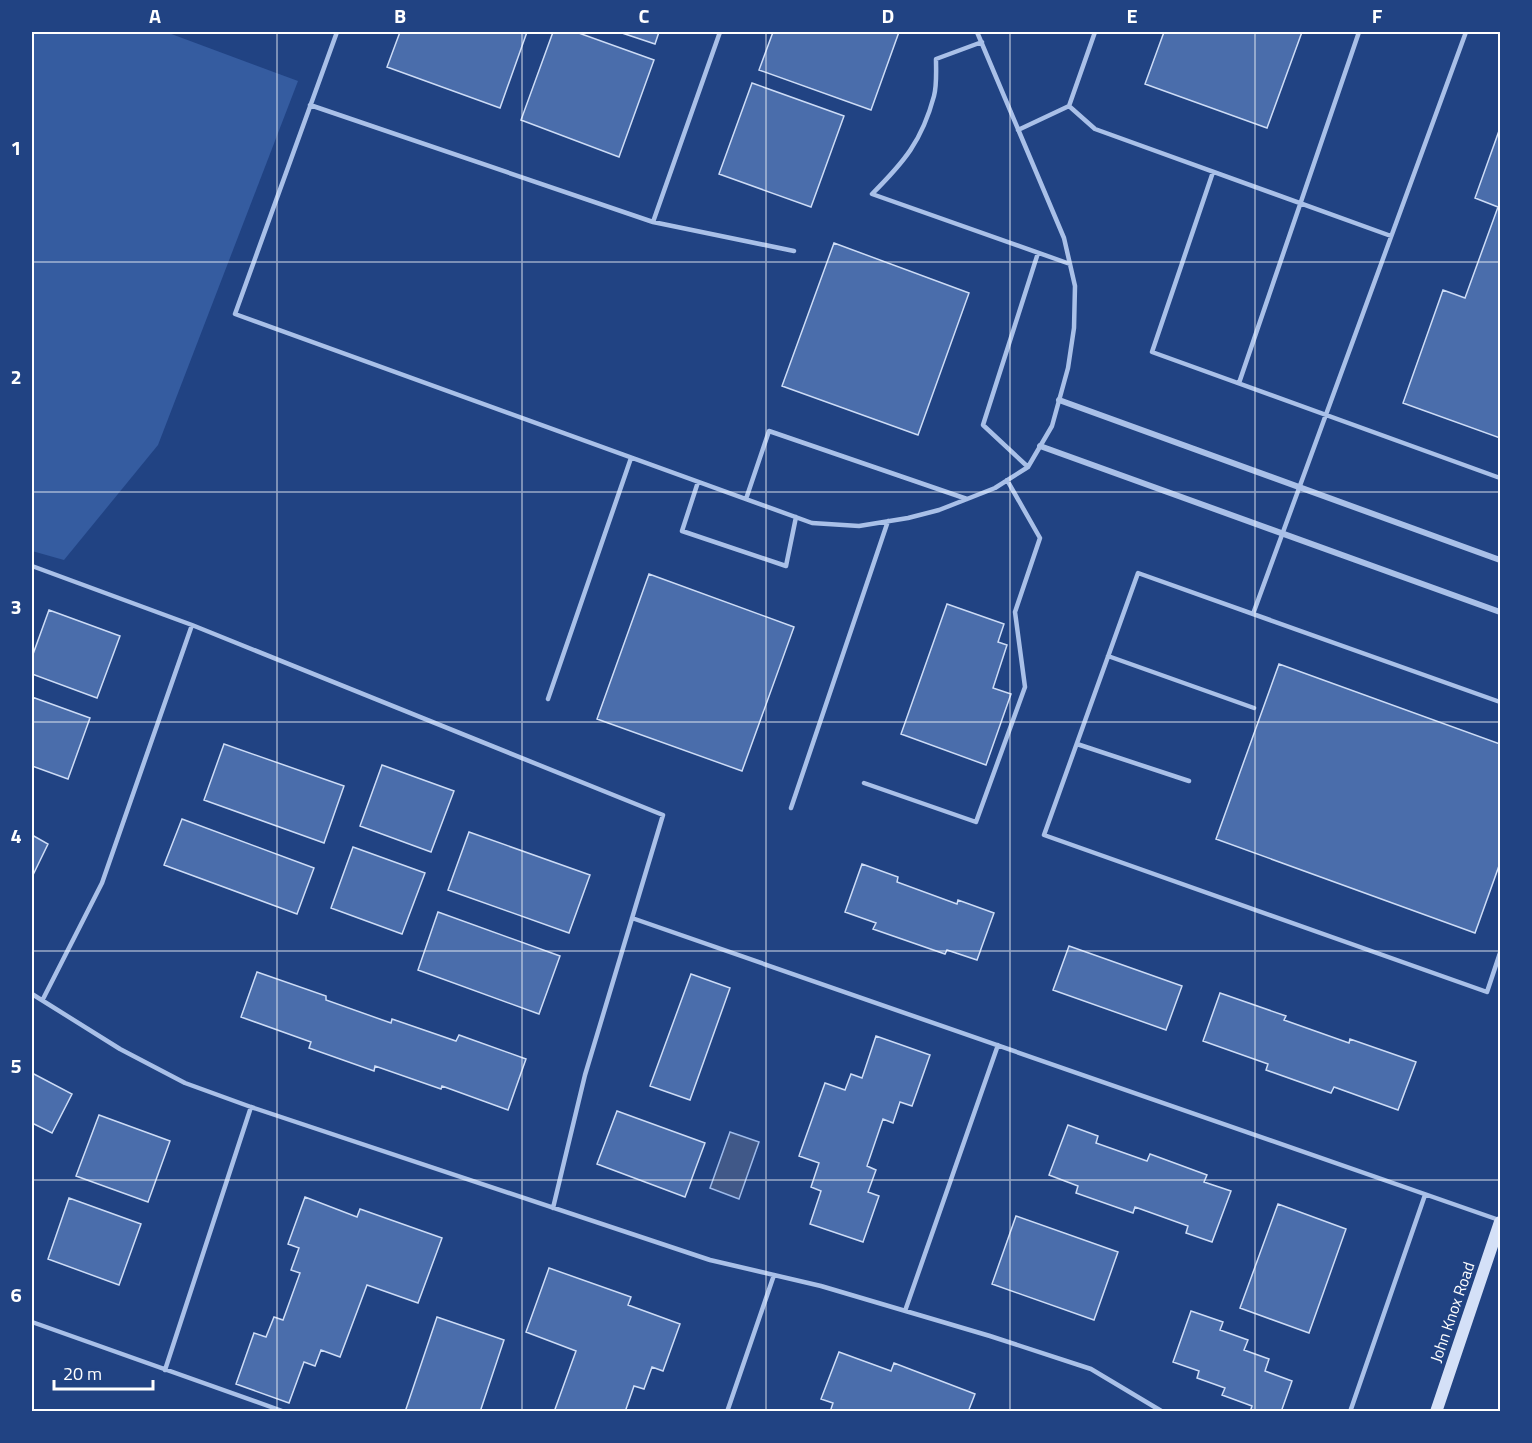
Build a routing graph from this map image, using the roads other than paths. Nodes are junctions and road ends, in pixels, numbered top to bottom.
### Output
1 (337, 32) edge
2 (720, 32) edge
3 (977, 32) edge
4 (1095, 32) edge
5 (1359, 32) edge
6 (1466, 32) edge
7 (982, 42) junction
8 (310, 105) junction
9 (1069, 106) junction
10 (1018, 130) junction
11 (1214, 172) junction
12 (1301, 203) junction
13 (652, 222) junction
14 (1391, 236) junction
15 (794, 251) dead end
16 (1038, 253) junction
17 (1070, 264) junction
18 (1239, 383) junction
19 (1059, 400) junction
20 (1326, 415) junction
21 (1040, 446) junction
22 (631, 458) junction
23 (1028, 467) junction
24 (1500, 478) edge
25 (1007, 480) junction
26 (698, 482) junction
27 (1300, 487) junction
28 (746, 499) junction
29 (967, 499) junction
30 (796, 517) junction
31 (888, 521) junction
32 (1283, 534) junction
33 (1500, 560) edge
34 (32, 566) edge
35 (1500, 612) edge
36 (1254, 614) junction
37 (192, 625) junction
38 (1108, 656) junction
39 (548, 699) dead end
40 (1500, 702) edge
41 (1254, 708) dead end
42 (1077, 744) junction
43 (1189, 782) dead end
44 (864, 783) dead end
45 (791, 808) dead end
46 (632, 918) junction
47 (1500, 953) edge
48 (32, 994) edge
49 (43, 999) junction
50 (998, 1045) junction
51 (251, 1107) junction
52 (1425, 1194) junction
53 (553, 1208) junction
54 (1500, 1221) edge
55 (774, 1275) junction
56 (905, 1311) junction
57 (32, 1322) edge
58 (165, 1370) junction
59 (285, 1412) edge
60 (727, 1412) edge
61 (1163, 1412) edge
62 (1350, 1412) edge
63 (1436, 1412) edge

1 - 8 lane
2 - 13 lane
3 - 7 lane
4 - 9 lane
5 - 12 lane
6 - 14 lane
7 - 10 lane
7 - 16 lane
8 - 13 lane
8 - 22 lane
9 - 10 lane
9 - 11 lane
10 - 17 lane
11 - 12 lane
11 - 18 lane
12 - 14 lane
12 - 18 lane
13 - 15 lane
14 - 20 lane
16 - 17 lane
16 - 23 lane
17 - 19 lane
18 - 20 lane
19 - 21 lane
19 - 27 street
20 - 24 lane
20 - 27 lane
21 - 23 lane
21 - 32 street
22 - 26 lane
22 - 39 lane
23 - 25 lane
25 - 29 lane
25 - 44 lane
26 - 28 lane
26 - 30 lane
27 - 32 lane
27 - 33 street
28 - 29 lane
28 - 30 lane
29 - 31 lane
30 - 31 lane
31 - 45 lane
32 - 35 street
32 - 36 lane
34 - 37 lane
36 - 38 lane
36 - 40 lane
37 - 46 lane
37 - 49 lane
38 - 41 lane
38 - 42 lane
42 - 43 lane
42 - 47 lane
46 - 50 lane
46 - 53 lane
48 - 49 lane
49 - 51 lane
50 - 52 lane
50 - 56 lane
51 - 53 lane
51 - 58 lane
52 - 54 lane
52 - 62 lane
53 - 55 lane
54 - 63 main road, John Knox Road
55 - 56 lane
55 - 60 lane
56 - 61 lane
57 - 58 lane
58 - 59 lane

